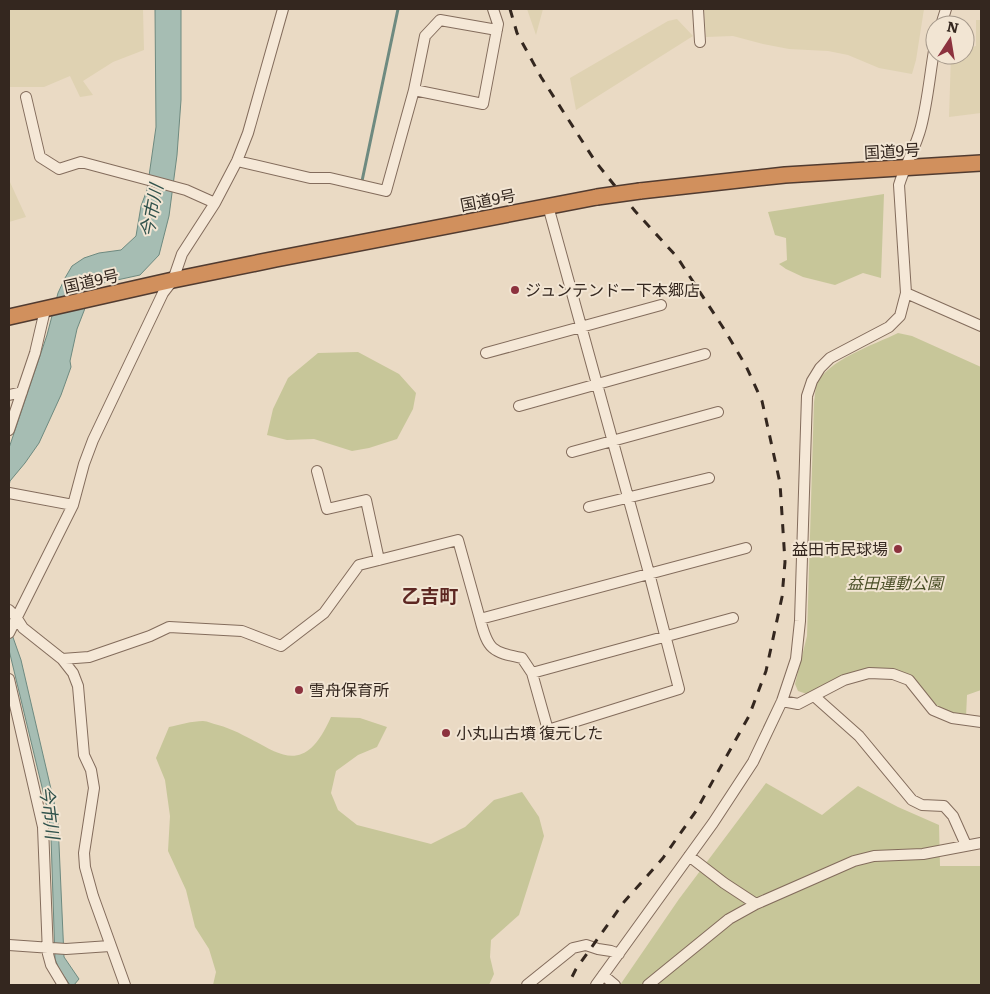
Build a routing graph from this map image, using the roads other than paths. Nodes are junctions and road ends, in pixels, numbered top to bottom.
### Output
1 (283, 9) edge
2 (493, 9) edge
3 (698, 9) edge
4 (497, 30) junction
5 (700, 42) dead end
6 (932, 65) edge
7 (414, 90) junction
8 (26, 97) dead end
9 (236, 162) junction
10 (981, 163) edge
11 (904, 168) junction
12 (214, 203) junction
13 (548, 206) junction
14 (173, 280) junction
15 (906, 293) junction
16 (661, 305) dead end
17 (48, 309) junction
18 (9, 318) edge
19 (981, 326) edge
20 (581, 328) junction
21 (486, 353) dead end
22 (705, 354) dead end
23 (597, 384) junction
24 (22, 392) junction
25 (9, 395) edge
26 (519, 406) dead end
27 (718, 412) dead end
28 (9, 430) edge
29 (613, 442) junction
30 (572, 452) dead end
31 (317, 471) dead end
32 (708, 478) dead end
33 (10, 493) edge
34 (629, 498) junction
35 (73, 505) junction
36 (589, 507) dead end
37 (746, 548) dead end
38 (379, 560) junction
39 (650, 573) junction
40 (733, 618) dead end
41 (480, 620) junction
42 (12, 621) edge
43 (666, 636) junction
44 (62, 659) junction
45 (532, 673) junction
46 (9, 679) edge
47 (814, 696) junction
48 (782, 701) junction
49 (981, 722) edge
50 (981, 843) edge
51 (966, 845) junction
52 (689, 856) junction
53 (756, 904) junction
54 (9, 945) edge
55 (110, 946) junction
56 (51, 948) junction
57 (619, 954) junction
58 (603, 975) junction
59 (63, 985) edge
60 (125, 985) edge
61 (527, 985) edge
62 (596, 985) edge
63 (615, 985) edge
64 (648, 985) edge

1 - 9 street
2 - 4 street
3 - 5 street
4 - 7 street
4 - 7 street
6 - 11 street
7 - 9 street
8 - 12 street
9 - 12 street
10 - 11 highway, 国道9号
11 - 13 highway, 国道9号, bridge
11 - 15 street
12 - 14 street
13 - 14 highway, 国道9号
13 - 20 street
14 - 17 highway, 国道9号
14 - 35 street
15 - 19 street
15 - 48 street
16 - 20 street
17 - 18 highway, 国道9号
17 - 24 street
20 - 21 street
20 - 23 street
22 - 23 street
23 - 26 street
23 - 29 street
24 - 25 street
24 - 28 street
27 - 29 street
29 - 30 street
29 - 34 street
31 - 38 street
32 - 34 street
33 - 35 street
34 - 36 street
34 - 39 street
35 - 42 street
37 - 39 street
38 - 41 street
38 - 44 street
39 - 41 street
39 - 43 street
40 - 43 street
41 - 45 street
42 - 44 street
43 - 45 street
43 - 45 street
44 - 55 street
46 - 56 street
47 - 48 street
47 - 49 street
47 - 51 street
48 - 52 street
50 - 51 street
51 - 53 street
52 - 53 street
52 - 57 street
53 - 64 street
54 - 56 street
55 - 56 street
55 - 60 street
56 - 59 street
57 - 58 street
57 - 61 street
58 - 62 street
58 - 63 street

